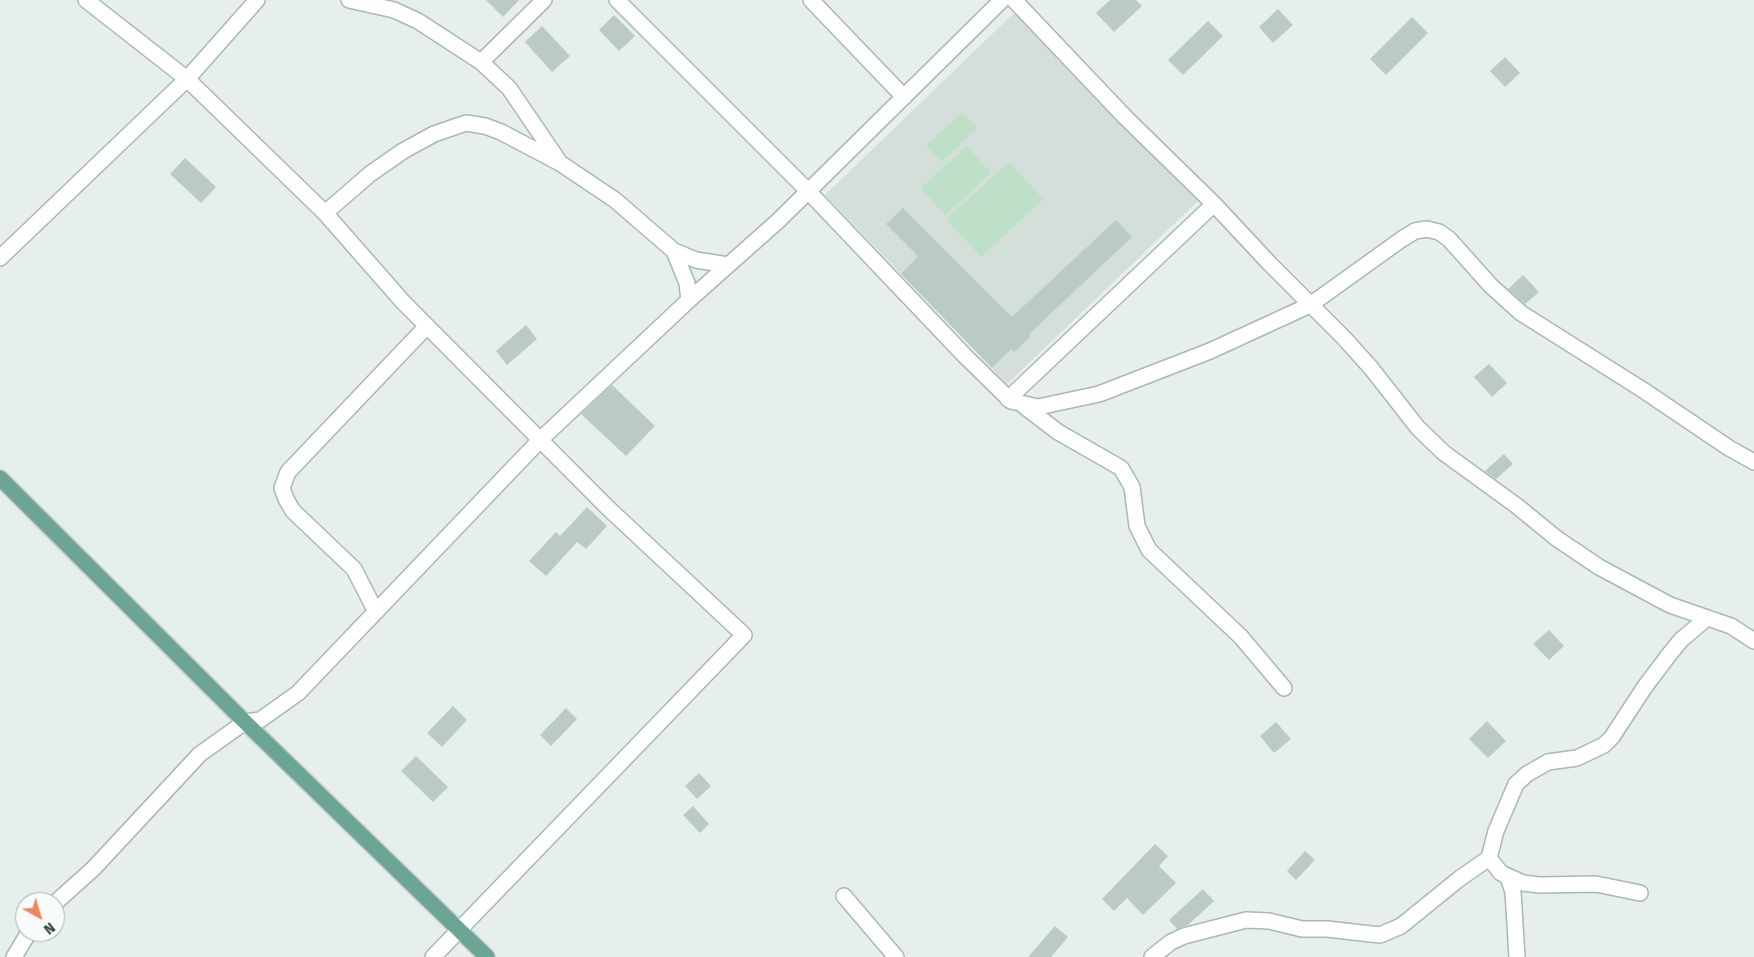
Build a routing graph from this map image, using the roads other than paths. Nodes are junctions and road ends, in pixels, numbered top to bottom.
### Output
1 (86, 0) edge
2 (257, 0) edge
3 (349, 0) edge
4 (544, 0) edge
5 (617, 0) edge
6 (812, 0) edge
7 (1002, 0) edge
8 (1014, 0) edge
9 (481, 62) junction
10 (187, 79) junction
11 (904, 97) junction
12 (560, 163) junction
13 (808, 191) junction
14 (1214, 204) junction
15 (325, 213) junction
16 (674, 251) junction
17 (0, 258) edge
18 (728, 265) junction
19 (689, 300) junction
20 (1310, 305) junction
21 (427, 326) junction
22 (1008, 399) junction
23 (1023, 405) junction
24 (541, 439) junction
25 (1754, 462) edge
26 (0, 478) edge
27 (376, 612) junction
28 (1707, 618) junction
29 (1754, 641) edge
30 (1284, 688) dead end
31 (244, 722) junction
32 (1489, 858) junction
33 (1508, 877) junction
34 (1640, 892) dead end
35 (65, 894) edge
36 (844, 896) dead end
37 (460, 928) junction
38 (23, 942) edge
39 (14, 957) edge
40 (433, 957) edge
41 (487, 957) edge
42 (896, 957) edge
43 (1152, 957) edge
44 (1517, 957) edge

1 - 10 street
2 - 10 street
3 - 9 street
4 - 9 street
5 - 13 street
6 - 11 street
7 - 11 street
8 - 14 street
9 - 12 street
10 - 15 street
10 - 17 street
11 - 13 street
12 - 15 street
12 - 16 street
13 - 18 street
13 - 22 street
14 - 20 street
14 - 22 street
15 - 21 street
16 - 18 street
16 - 19 street
18 - 19 street
19 - 24 street
20 - 23 street
20 - 25 street
20 - 28 street
21 - 24 street
21 - 27 street
22 - 23 street
23 - 30 street
24 - 27 street
24 - 37 street
26 - 31 main road
27 - 31 street
28 - 29 street
28 - 32 street
31 - 35 street
31 - 37 main road
32 - 33 street
32 - 43 street
33 - 34 street
33 - 44 street
36 - 42 street
37 - 40 street
37 - 41 main road
38 - 39 street

